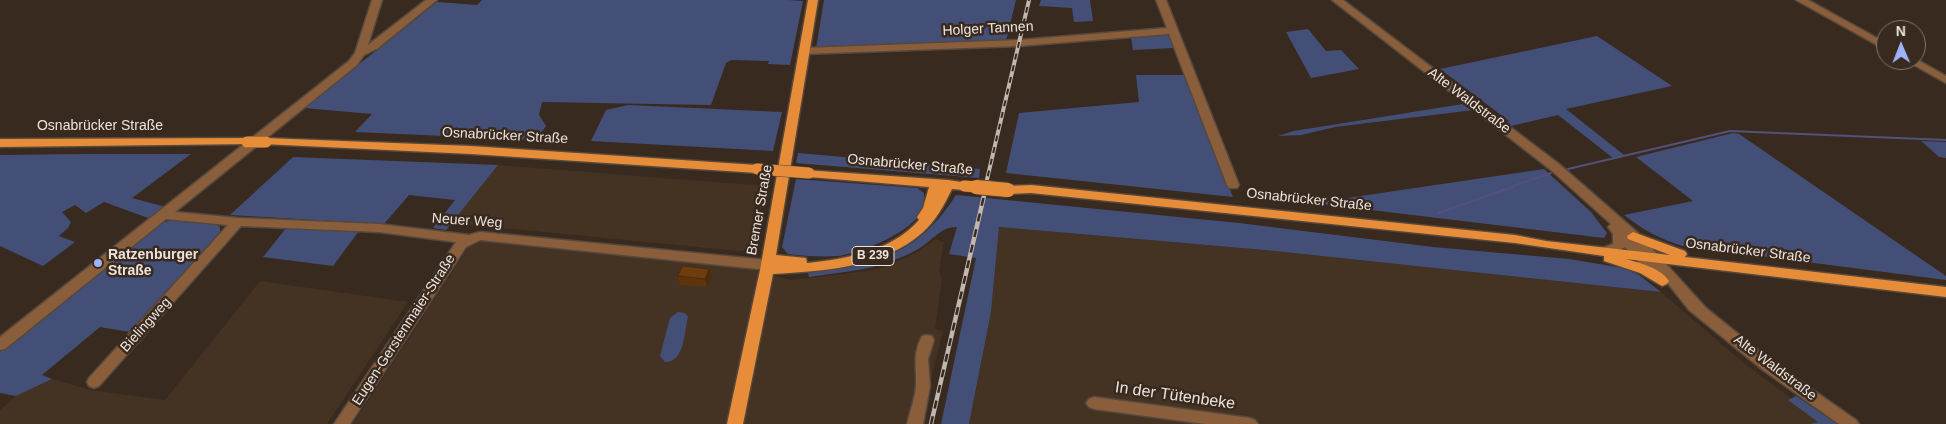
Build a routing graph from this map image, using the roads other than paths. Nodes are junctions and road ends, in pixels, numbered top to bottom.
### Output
1 (377, 0) edge
2 (432, 0) edge
3 (813, 0) edge
4 (1161, 0) edge
5 (1338, 0) edge
6 (1801, 0) edge
7 (1173, 31) junction
8 (1876, 41) edge
9 (804, 51) junction
10 (360, 53) junction
11 (1926, 69) edge
12 (1946, 80) edge
13 (0, 143) edge
14 (942, 184) junction
15 (1233, 185) dead end
16 (1598, 206) junction
17 (164, 215) junction
18 (238, 222) junction
19 (1619, 234) junction
20 (1633, 236) junction
21 (469, 239) junction
22 (1578, 249) junction
23 (1604, 252) junction
24 (1646, 256) junction
25 (1686, 261) junction
26 (1714, 264) junction
27 (767, 265) junction
28 (1667, 279) junction
29 (1946, 292) edge
30 (927, 340) dead end
31 (0, 345) edge
32 (94, 382) dead end
33 (1094, 403) dead end
34 (342, 424) edge
35 (735, 424) edge
36 (915, 424) edge
37 (1250, 424) edge
38 (1851, 424) edge

1 - 10 street
2 - 10 street
3 - 9 main road, Bremer Straße
4 - 7 street
5 - 16 street, Alte Waldstraße
6 - 8 street
7 - 9 street, Holger Tannen
7 - 15 street
9 - 27 main road, Bremer Straße
10 - 17 street
11 - 12 street
13 - 14 main road, Osnabrücker Straße, bridge
14 - 22 main road, Osnabrücker Straße, bridge
14 - 27 main road, B 239
16 - 19 street, Alte Waldstraße
16 - 20 street, Alte Waldstraße
17 - 18 street, Neuer Weg
17 - 31 street
18 - 21 street, Neuer Weg
18 - 32 street, Bielingweg
19 - 23 street
19 - 24 street, Alte Waldstraße
20 - 24 street, Alte Waldstraße
20 - 26 main road
21 - 27 street, Neuer Weg
21 - 34 street, Eugen-Gerstenmaier-Straße
22 - 23 main road, Osnabrücker Straße
22 - 28 main road
23 - 24 main road, Osnabrücker Straße
24 - 25 main road, Osnabrücker Straße
24 - 28 street, Alte Waldstraße
25 - 26 main road, Osnabrücker Straße
25 - 28 street
26 - 29 main road, Osnabrücker Straße
27 - 35 main road, Bremer Straße
28 - 38 street, Alte Waldstraße
30 - 36 street
33 - 37 street, In der Tütenbeke

